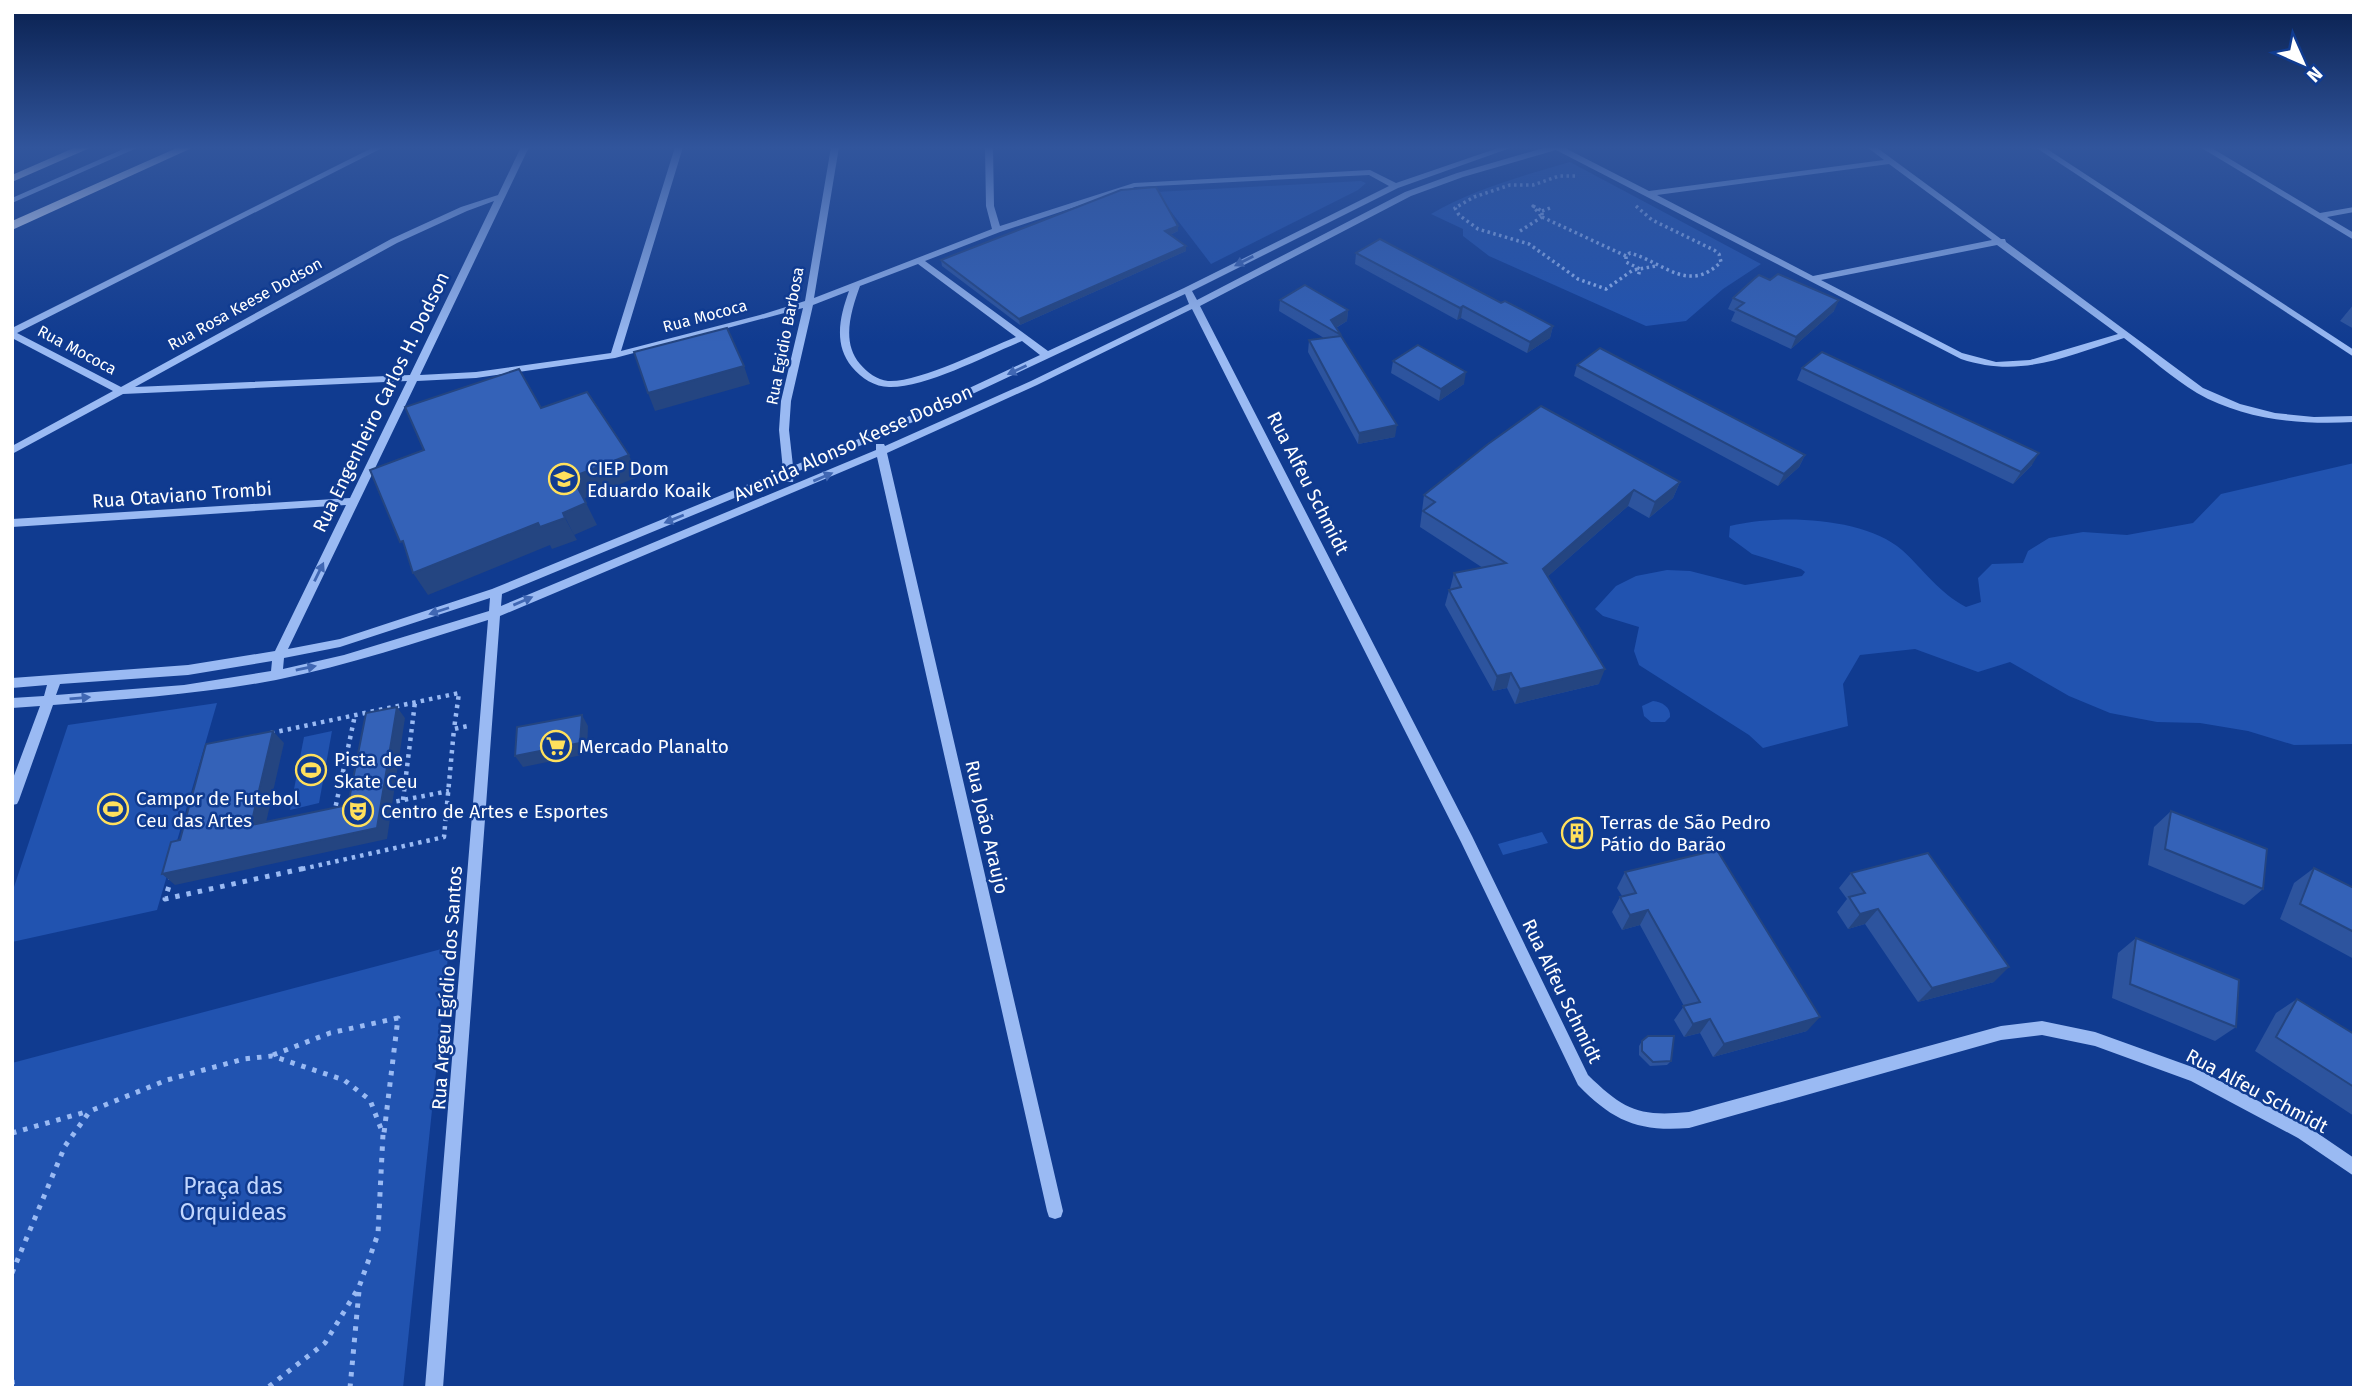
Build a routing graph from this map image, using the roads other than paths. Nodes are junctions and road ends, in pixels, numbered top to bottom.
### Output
1 (42, 212) edge
2 (251, 212) edge
3 (455, 212) edge
4 (492, 212) edge
5 (659, 212) edge
6 (824, 212) edge
7 (992, 212) edge
8 (1048, 212) edge
9 (1347, 212) edge
10 (1369, 212) edge
11 (1683, 212) edge
12 (1961, 212) edge
13 (2138, 212) edge
14 (2313, 212) edge
15 (2337, 212) edge
16 (2319, 216) junction
17 (12, 226) edge
18 (997, 230) junction
19 (2354, 237) edge
20 (2002, 241) junction
21 (918, 260) junction
22 (1812, 279) junction
23 (856, 284) junction
24 (1191, 297) junction
25 (809, 303) junction
26 (12, 333) edge
27 (2125, 335) junction
28 (1022, 338) junction
29 (2354, 354) edge
30 (615, 355) junction
31 (1048, 356) junction
32 (412, 379) junction
33 (121, 391) junction
34 (2354, 419) edge
35 (877, 435) junction
36 (12, 451) edge
37 (881, 452) junction
38 (789, 472) junction
39 (791, 491) junction
40 (353, 501) junction
41 (12, 523) edge
42 (496, 592) junction
43 (496, 612) junction
44 (279, 655) junction
45 (276, 675) junction
46 (55, 681) junction
47 (12, 683) edge
48 (47, 701) junction
49 (12, 703) edge
50 (12, 800) edge
51 (2354, 1168) edge
52 (1055, 1211) dead end
53 (435, 1388) edge

1 - 17 main road
2 - 26 street
3 - 33 street, Rua Rosa Keese Dodson
4 - 32 street, Rua Engenheiro Carlos H. Dodson
5 - 30 street
6 - 25 street, Rua Egidio Barbosa
7 - 18 street
8 - 18 street, Rua Mococa
9 -> 24 street, Avenida Alonso Keese Dodson
10 - 24 street, Avenida Alonso Keese Dodson
11 - 22 street
12 - 20 street
13 - 29 street
14 - 16 street
15 - 16 street
16 - 19 street
18 - 21 street, Rua Mococa
20 - 22 street
20 - 27 street
21 - 23 street, Rua Mococa
21 - 28 street
22 - 27 street
23 - 25 street, Rua Mococa
23 - 28 street
24 - 31 street, Avenida Alonso Keese Dodson
24 - 37 street, Avenida Alonso Keese Dodson
24 - 51 street, Rua Alfeu Schmidt
25 - 30 street, Rua Mococa
25 - 38 street, Rua Egidio Barbosa
26 - 33 street, Rua Mococa
27 - 34 street
28 - 31 street
30 - 32 street, Rua Mococa
31 -> 35 street, Avenida Alonso Keese Dodson
32 - 33 street, Rua Mococa
32 - 40 street, Rua Engenheiro Carlos H. Dodson
33 - 36 street, Rua Rosa Keese Dodson
35 - 37 street, Rua João Araujo
35 - 38 street, Avenida Alonso Keese Dodson
39 -> 37 street, Avenida Alonso Keese Dodson
37 - 52 street, Rua João Araujo
38 - 39 street, Rua Egidio Barbosa
38 -> 42 street, Avenida Alonso Keese Dodson
43 -> 39 street, Avenida Alonso Keese Dodson
40 - 41 street, Rua Otaviano Trombi
44 -> 40 street, Rua Engenheiro Carlos H. Dodson
42 - 43 street, Rua Argeu Egídio dos Santos
42 -> 44 street, Avenida Alonso Keese Dodson
45 -> 43 street, Avenida Alonso Keese Dodson
43 - 53 street, Rua Argeu Egídio dos Santos
44 - 45 street, Rua Engenheiro Carlos H. Dodson
44 - 46 street, Avenida Alonso Keese Dodson
48 -> 45 street, Avenida Alonso Keese Dodson
46 - 47 street, Avenida Alonso Keese Dodson
46 - 48 street
48 - 49 street, Avenida Alonso Keese Dodson
48 - 50 street

